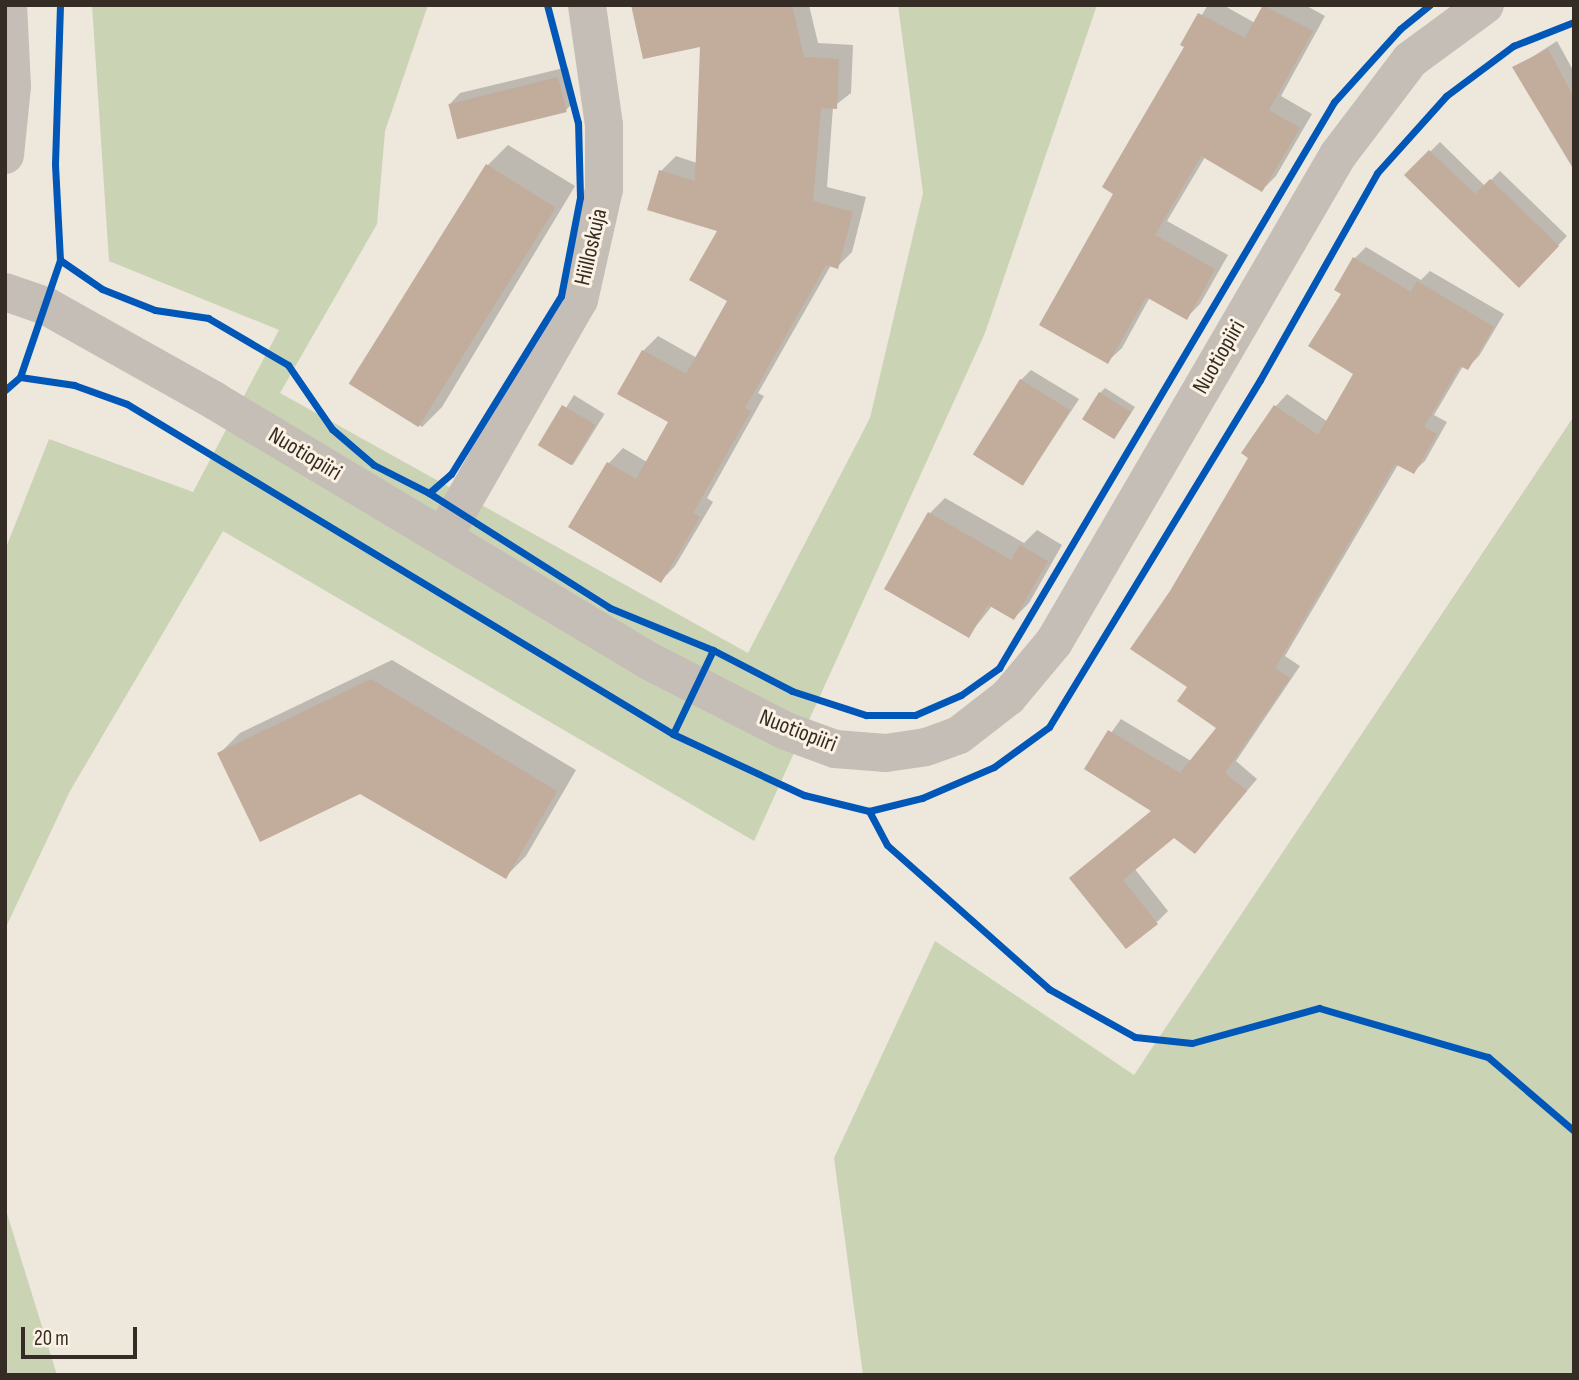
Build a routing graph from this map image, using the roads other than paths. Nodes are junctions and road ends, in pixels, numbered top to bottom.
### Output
1 (8, 5) edge
2 (587, 5) edge
3 (1485, 5) edge
4 (5, 155) edge
5 (5, 292) edge
6 (443, 537) junction

1 - 4 street
2 - 6 street, Hiilloskuja
3 - 6 street, Nuotiopiiri
5 - 6 street, Nuotiopiiri

